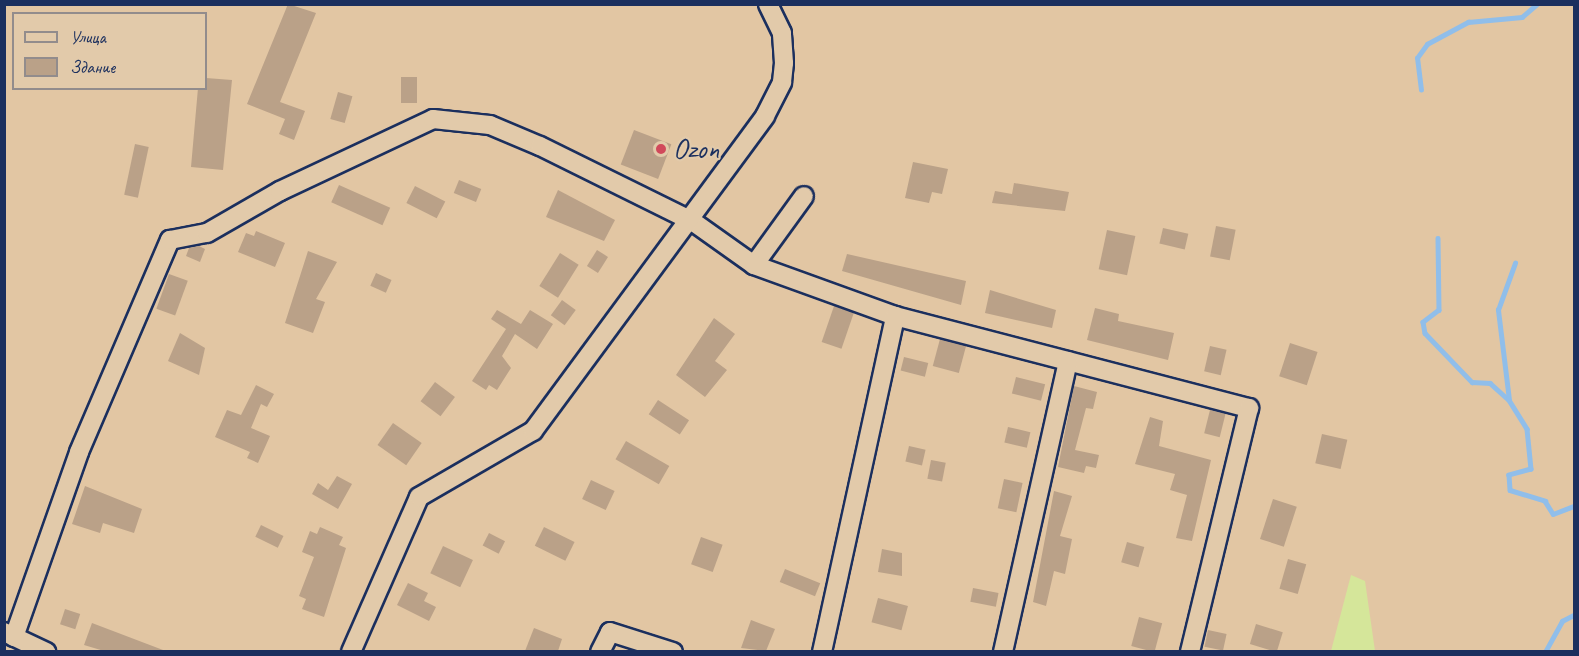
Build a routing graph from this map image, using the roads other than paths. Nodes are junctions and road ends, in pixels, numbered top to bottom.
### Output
1 (768, 4) edge
2 (804, 196) dead end
3 (692, 221) junction
4 (754, 265) junction
5 (895, 316) junction
6 (1068, 361) junction
7 (9, 635) edge
8 (46, 651) edge
9 (351, 651) edge
10 (600, 651) edge
11 (673, 651) edge
12 (822, 651) edge
13 (1003, 651) edge
14 (1190, 651) edge

1 - 3 street
2 - 4 street
3 - 4 street
3 - 7 street
3 - 9 street
4 - 5 street
5 - 6 street
5 - 12 street
6 - 13 street
6 - 14 street
7 - 8 street
10 - 11 street

